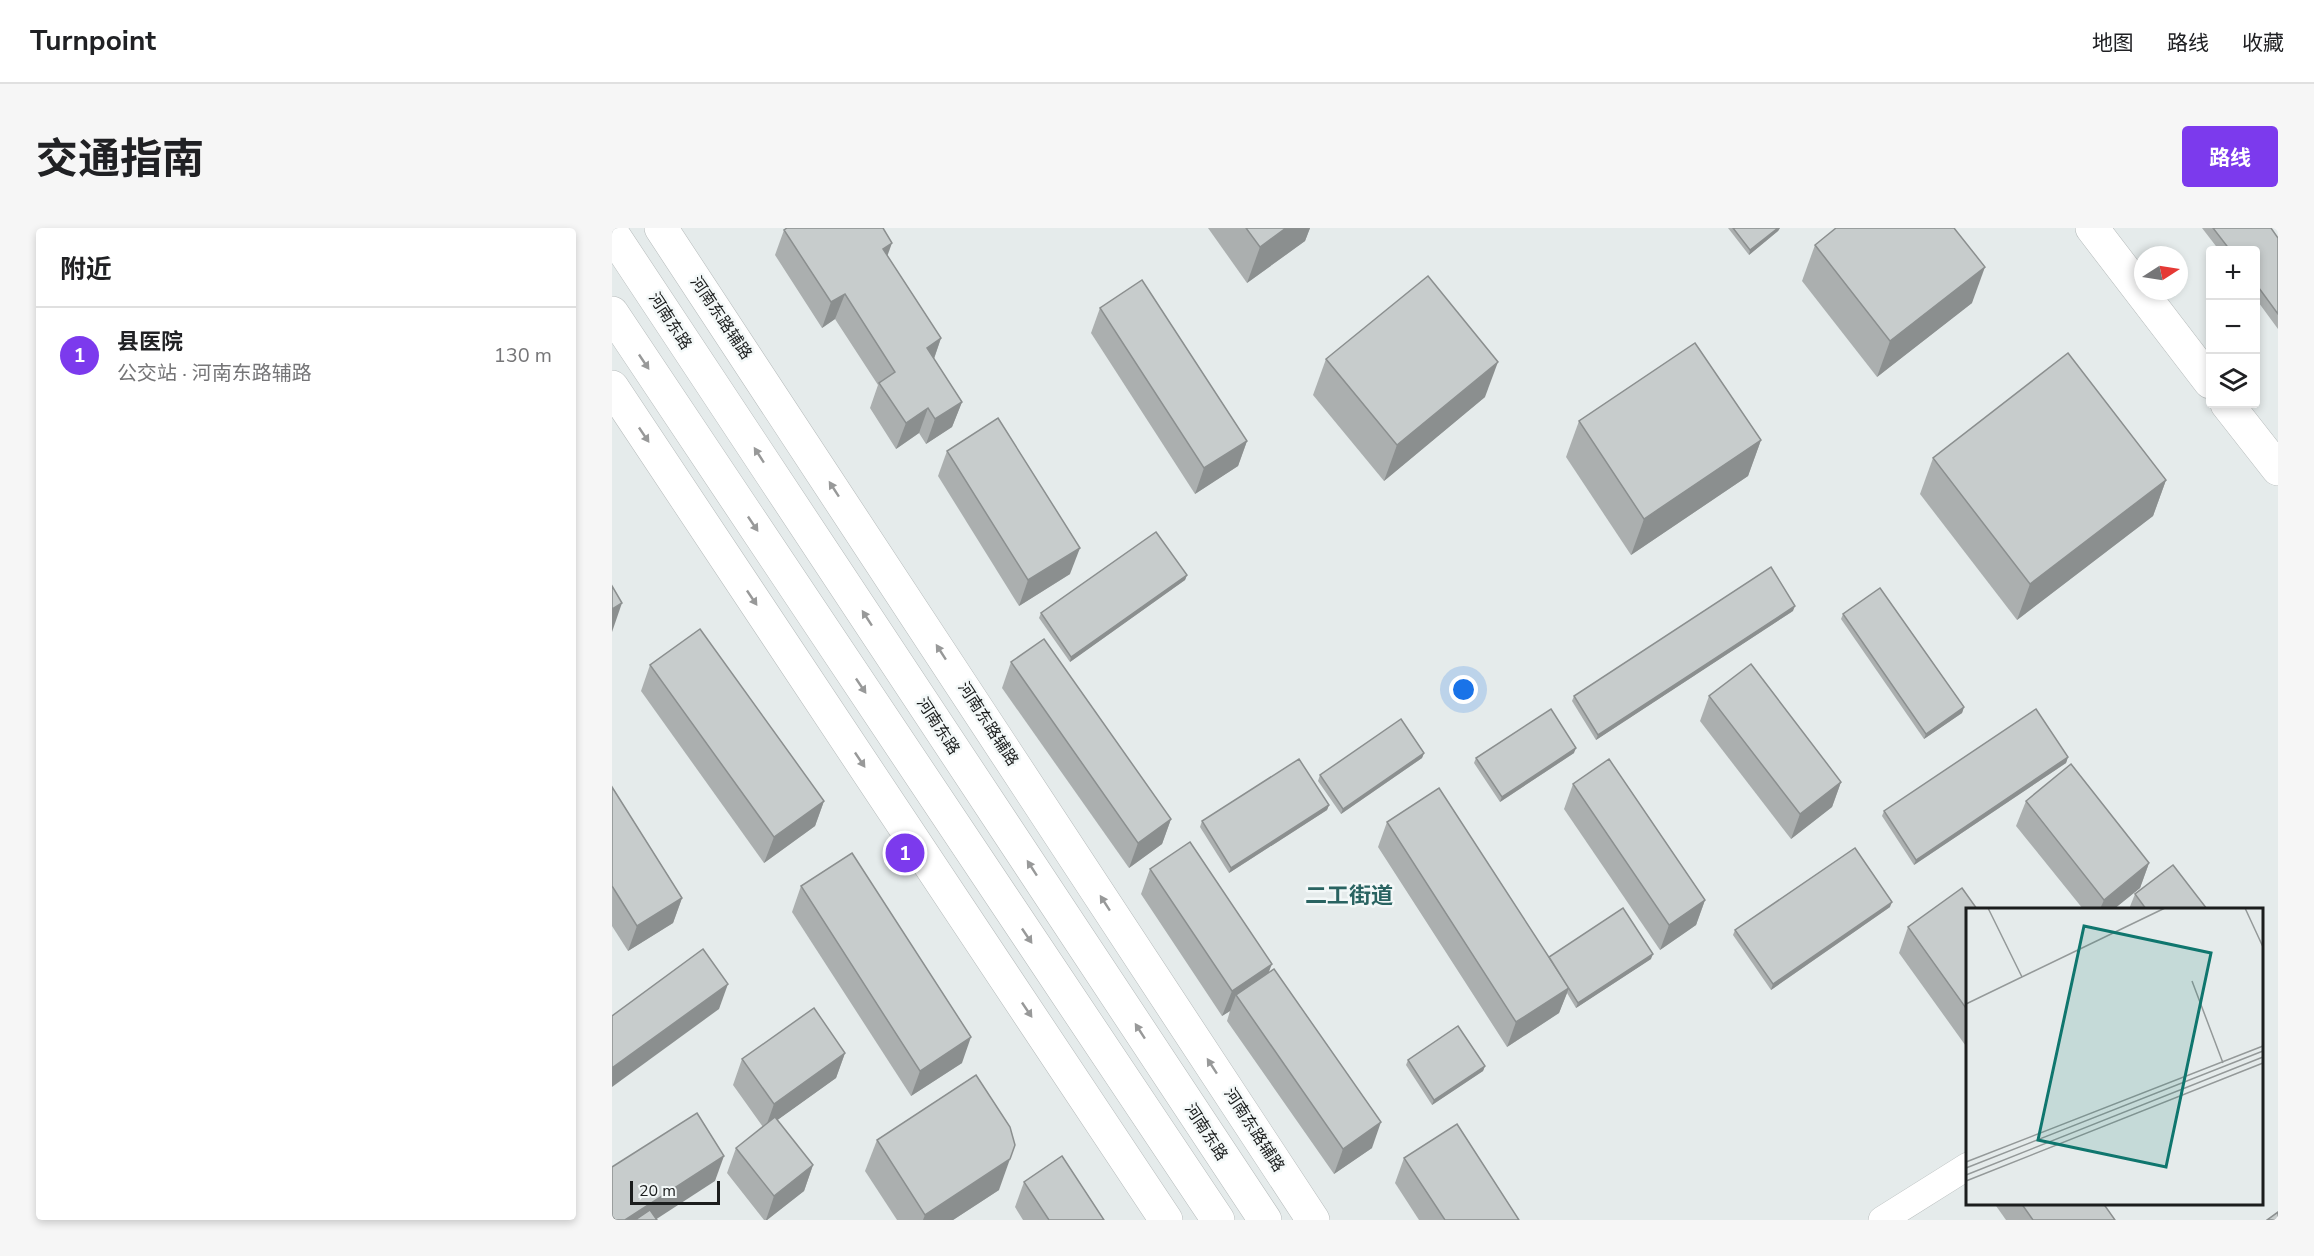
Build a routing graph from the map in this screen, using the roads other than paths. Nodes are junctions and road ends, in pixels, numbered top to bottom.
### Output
1 (662, 228) edge
2 (2092, 228) edge
3 (612, 233) edge
4 (612, 313) edge
5 (2206, 376) edge
6 (612, 387) edge
7 (2230, 408) edge
8 (2278, 469) edge
9 (1966, 1167) edge
10 (1166, 1220) edge
11 (1218, 1220) edge
12 (1264, 1220) edge
13 (1313, 1220) edge
14 (1882, 1220) edge

13 -> 1 street, 河南东路辅路
2 - 5 street
12 -> 3 street, 河南东路
4 -> 11 street
6 -> 10 street
7 - 8 street
9 - 14 street

